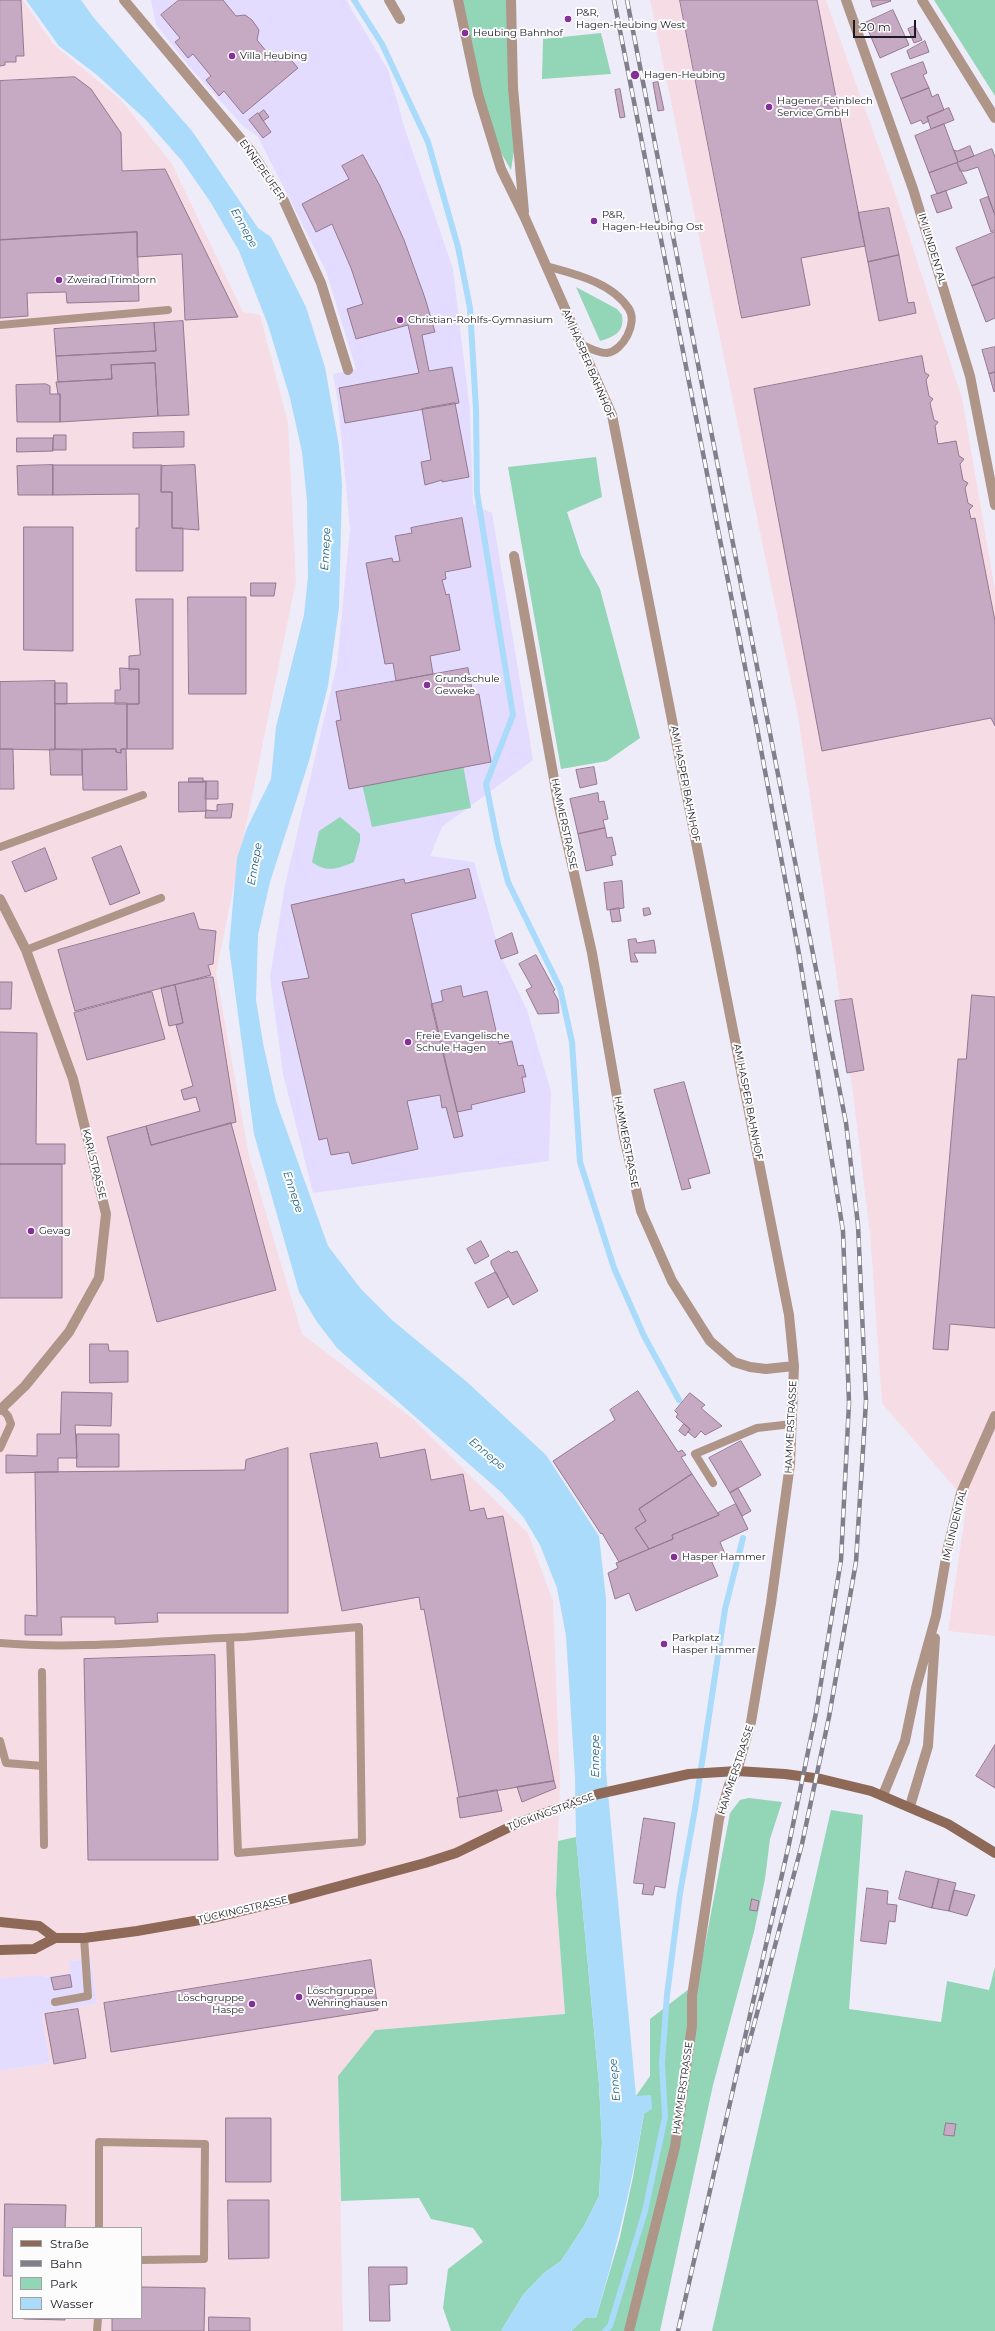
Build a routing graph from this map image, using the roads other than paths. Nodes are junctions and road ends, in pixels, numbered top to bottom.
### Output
1 (124, 0) edge
2 (389, 0) edge
3 (458, 0) edge
4 (511, 0) edge
5 (846, 0) edge
6 (922, 0) edge
7 (400, 18) dead end
8 (995, 118) edge
9 (525, 218) junction
10 (546, 266) junction
11 (168, 310) dead end
12 (0, 325) edge
13 (581, 344) junction
14 (348, 370) dead end
15 (995, 505) edge
16 (514, 556) dead end
17 (143, 795) dead end
18 (0, 848) edge
19 (161, 898) dead end
20 (0, 899) edge
21 (26, 950) junction
22 (794, 1366) junction
23 (1, 1410) edge
24 (995, 1416) edge
25 (792, 1424) junction
26 (0, 1448) edge
27 (713, 1483) dead end
28 (936, 1616) junction
29 (230, 1638) junction
30 (0, 1643) edge
31 (42, 1672) dead end
32 (0, 1741) edge
33 (43, 1766) junction
34 (737, 1771) junction
35 (884, 1795) junction
36 (910, 1806) junction
37 (44, 1845) dead end
38 (995, 1854) edge
39 (0, 1922) edge
40 (55, 1938) junction
41 (84, 1938) junction
42 (0, 1950) edge
43 (55, 2002) dead end
44 (99, 2227) edge
45 (142, 2260) edge
46 (98, 2319) edge
47 (97, 2331) edge
48 (629, 2331) edge

1 - 14 street, ENNEPEUFER
2 - 7 street
3 - 9 street, AM HASPER BAHNHOF
4 - 9 street, AM HASPER BAHNHOF
5 - 15 street, IM LINDENTAL
6 - 8 street
9 - 10 street, AM HASPER BAHNHOF
10 - 13 street, AM HASPER BAHNHOF
10 - 13 lane
11 - 12 lane
13 - 22 street, AM HASPER BAHNHOF
16 - 22 street, HAMMERSTRASSE
17 - 18 lane
19 - 21 lane
20 - 21 street, KARLSTRASSE
21 - 23 street, KARLSTRASSE
22 - 25 street, HAMMERSTRASSE
23 - 26 lane
24 - 28 street, IM LINDENTAL
25 - 27 lane
25 - 34 street, HAMMERSTRASSE
28 - 35 street, IM LINDENTAL
28 - 36 street, IM LINDENTAL
29 - 29 lane
29 - 30 lane
31 - 33 lane
32 - 33 lane
33 - 37 lane
34 - 35 street, TÜCKINGSTRASSE
34 - 41 street, TÜCKINGSTRASSE
34 - 48 street, HAMMERSTRASSE
35 - 36 street, TÜCKINGSTRASSE
36 - 38 street, TÜCKINGSTRASSE
39 - 40 street
40 - 41 street, TÜCKINGSTRASSE
40 - 42 street, TÜCKINGSTRASSE
41 - 43 lane
44 - 45 lane
46 - 47 lane

